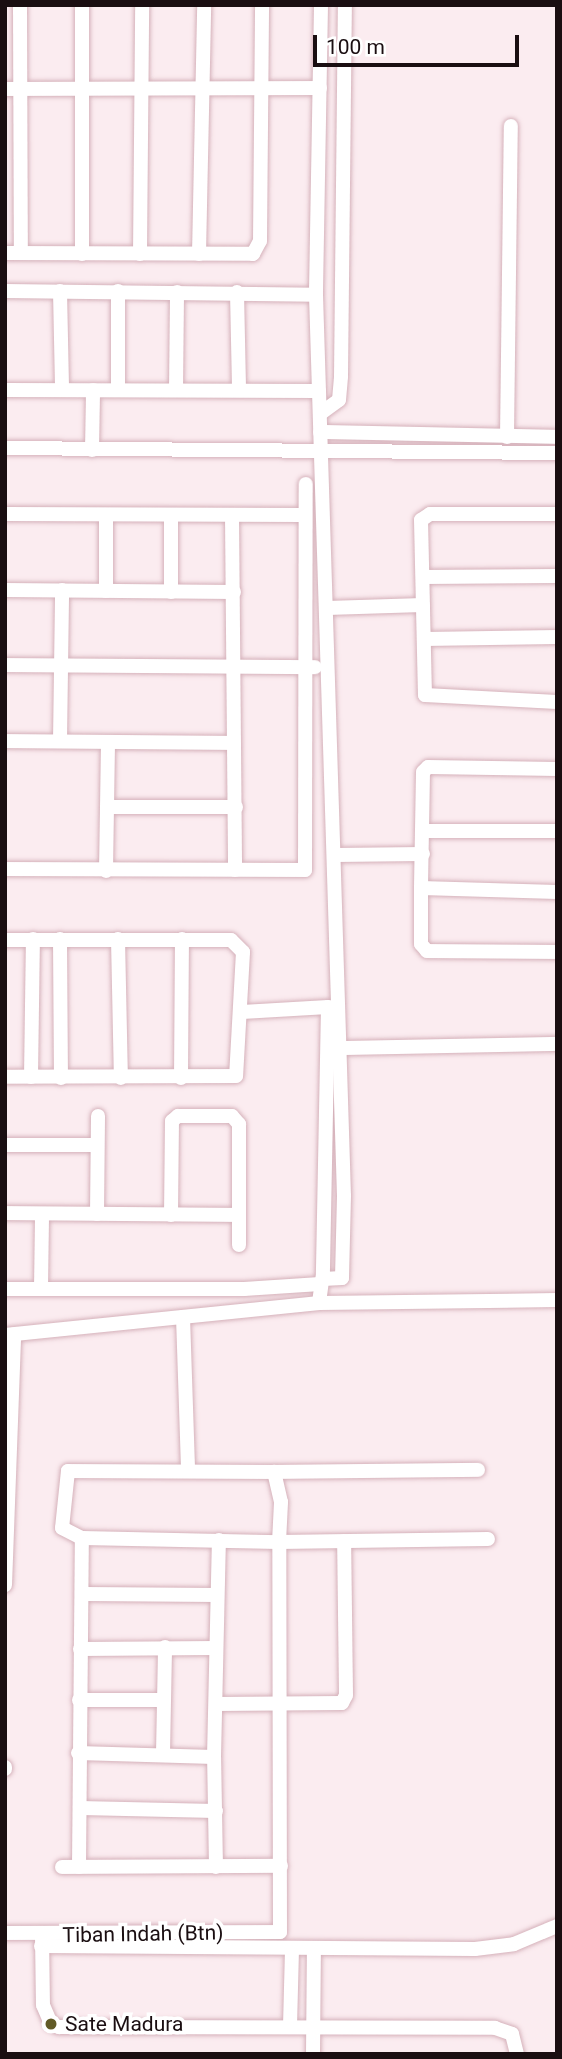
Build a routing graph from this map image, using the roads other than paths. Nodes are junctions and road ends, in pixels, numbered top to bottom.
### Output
1 (20, 5) edge
2 (82, 5) edge
3 (142, 5) edge
4 (204, 5) edge
5 (262, 5) edge
6 (321, 5) edge
7 (345, 5) edge
8 (320, 88) junction
9 (5, 89) edge
10 (21, 89) junction
11 (82, 89) junction
12 (141, 89) junction
13 (262, 89) junction
14 (202, 90) junction
15 (511, 126) dead end
16 (5, 253) edge
17 (21, 253) junction
18 (82, 254) junction
19 (140, 254) junction
20 (199, 254) junction
21 (5, 291) edge
22 (60, 291) junction
23 (118, 291) junction
24 (177, 292) junction
25 (237, 292) junction
26 (316, 295) junction
27 (5, 390) edge
28 (62, 390) junction
29 (93, 390) junction
30 (118, 390) junction
31 (176, 390) junction
32 (239, 390) junction
33 (319, 391) junction
34 (321, 414) junction
35 (320, 432) junction
36 (507, 437) junction
37 (557, 437) edge
38 (5, 448) edge
39 (92, 450) junction
40 (322, 451) junction
41 (557, 453) edge
42 (306, 484) dead end
43 (5, 514) edge
44 (557, 514) edge
45 (304, 515) junction
46 (106, 516) junction
47 (171, 516) junction
48 (232, 516) junction
49 (557, 576) edge
50 (423, 577) junction
51 (5, 590) edge
52 (62, 590) junction
53 (106, 591) junction
54 (171, 592) junction
55 (234, 592) junction
56 (423, 605) junction
57 (327, 608) junction
58 (557, 637) edge
59 (424, 639) junction
60 (60, 664) junction
61 (5, 665) edge
62 (235, 667) junction
63 (308, 667) junction
64 (330, 670) junction
65 (557, 702) edge
66 (5, 741) edge
67 (60, 741) junction
68 (108, 742) junction
69 (234, 743) junction
70 (557, 768) edge
71 (107, 807) junction
72 (236, 807) junction
73 (423, 831) junction
74 (557, 831) edge
75 (423, 854) junction
76 (335, 855) junction
77 (5, 869) edge
78 (235, 870) junction
79 (106, 871) junction
80 (421, 888) junction
81 (557, 892) edge
82 (33, 939) junction
83 (60, 939) junction
84 (118, 939) junction
85 (181, 939) junction
86 (5, 940) edge
87 (557, 952) edge
88 (242, 1012) junction
89 (557, 1044) edge
90 (339, 1048) junction
91 (5, 1077) edge
92 (31, 1077) junction
93 (61, 1078) junction
94 (121, 1078) junction
95 (181, 1078) junction
96 (98, 1116) dead end
97 (5, 1145) edge
98 (97, 1145) junction
99 (5, 1213) edge
100 (42, 1214) junction
101 (97, 1214) junction
102 (171, 1214) junction
103 (239, 1215) junction
104 (239, 1245) dead end
105 (321, 1281) junction
106 (5, 1289) edge
107 (41, 1289) junction
108 (557, 1300) edge
109 (319, 1303) junction
110 (183, 1317) junction
111 (10, 1334) edge
112 (188, 1469) junction
113 (478, 1470) dead end
114 (274, 1472) junction
115 (82, 1538) junction
116 (488, 1539) dead end
117 (219, 1541) junction
118 (344, 1541) junction
119 (279, 1542) junction
120 (5, 1585) edge
121 (84, 1594) junction
122 (216, 1595) junction
123 (165, 1647) junction
124 (216, 1648) junction
125 (80, 1649) junction
126 (79, 1700) junction
127 (163, 1700) junction
128 (216, 1704) junction
129 (279, 1704) junction
130 (78, 1753) junction
131 (163, 1754) junction
132 (214, 1757) junction
133 (80, 1808) junction
134 (216, 1811) junction
135 (281, 1866) junction
136 (62, 1867) dead end
137 (79, 1867) junction
138 (216, 1867) junction
139 (557, 1926) edge
140 (5, 1933) edge
141 (42, 1941) junction
142 (314, 1948) junction
143 (292, 1949) junction
144 (312, 1982) junction
145 (291, 1983) junction
146 (311, 2025) junction
147 (290, 2026) junction
148 (313, 2054) edge
149 (517, 2054) edge

1 - 10 street
2 - 11 street
3 - 12 street
4 - 14 street
5 - 13 street
6 - 8 street
7 - 34 street
8 - 13 street
8 - 26 street
9 - 10 street
10 - 11 street
10 - 17 street
11 - 12 street
11 - 18 street
12 - 14 street
12 - 19 street
13 - 14 street
13 - 20 street
14 - 20 street
15 - 36 street
16 - 17 street
17 - 18 street
18 - 19 street
19 - 20 street
21 - 22 street
22 - 23 street
22 - 28 street
23 - 24 street
23 - 30 street
24 - 25 street
24 - 31 street
25 - 26 street
25 - 32 street
26 - 33 street
27 - 28 street
28 - 29 street
29 - 30 street
29 - 39 street
30 - 31 street
31 - 32 street
32 - 33 street
33 - 34 street
34 - 35 street
35 - 36 street
35 - 40 street
36 - 37 street
38 - 39 street
39 - 40 street
40 - 41 street
40 - 57 street
42 - 45 street
43 - 46 street
44 - 50 street
45 - 48 street
45 - 63 street
46 - 47 street
46 - 53 street
47 - 48 street
47 - 54 street
48 - 55 street
49 - 50 street
50 - 56 street
51 - 52 street
52 - 53 street
52 - 60 street
53 - 54 street
54 - 55 street
55 - 62 street
56 - 57 street
56 - 59 street
57 - 64 street
58 - 59 street
59 - 65 street
60 - 61 street
60 - 62 street
60 - 67 street
62 - 63 street
62 - 69 street
63 - 64 street
63 - 78 street
64 - 76 street
66 - 67 street
67 - 68 street
68 - 69 street
68 - 71 street
69 - 72 street
70 - 73 street
71 - 72 street
71 - 79 street
72 - 78 street
73 - 74 street
73 - 75 street
75 - 76 street
75 - 80 street
76 - 90 street
77 - 79 street
78 - 79 street
80 - 81 street
80 - 87 street
82 - 83 street
82 - 86 street
82 - 92 street
83 - 84 street
83 - 93 street
84 - 85 street
84 - 94 street
85 - 88 street
85 - 95 street
88 - 95 street
88 - 105 street
89 - 90 street
90 - 105 street
91 - 92 street
92 - 93 street
93 - 94 street
94 - 95 street
96 - 98 street
97 - 98 street
98 - 101 street
99 - 100 street
100 - 101 street
100 - 107 street
101 - 102 street
102 - 103 street
102 - 103 street
103 - 104 street
105 - 107 street
105 - 109 street
106 - 107 street
108 - 109 street
109 - 110 street
110 - 111 street
110 - 112 street
111 - 120 street
112 - 114 street
112 - 115 street
113 - 114 street
114 - 119 street
115 - 117 street
115 - 121 street
116 - 118 street
117 - 119 street
117 - 122 street
118 - 119 street
118 - 129 street
119 - 129 street
121 - 122 street
121 - 125 street
122 - 124 street
123 - 124 street
123 - 125 street
123 - 127 street
124 - 128 street
125 - 126 street
126 - 127 street
126 - 130 street
127 - 131 street
128 - 129 street
128 - 132 street
129 - 135 street
130 - 131 street
130 - 133 street
131 - 132 street
132 - 134 street
133 - 134 street
133 - 137 street
134 - 138 street
135 - 138 street
135 - 141 street, Tiban Indah (Btn)
136 - 137 street
137 - 138 street
139 - 142 street
140 - 141 street, Tiban Indah (Btn)
141 - 143 street
141 - 147 street
142 - 143 street
142 - 144 street
143 - 145 street
144 - 145 street
144 - 146 street
145 - 147 street
146 - 147 street
146 - 148 street
146 - 149 street

